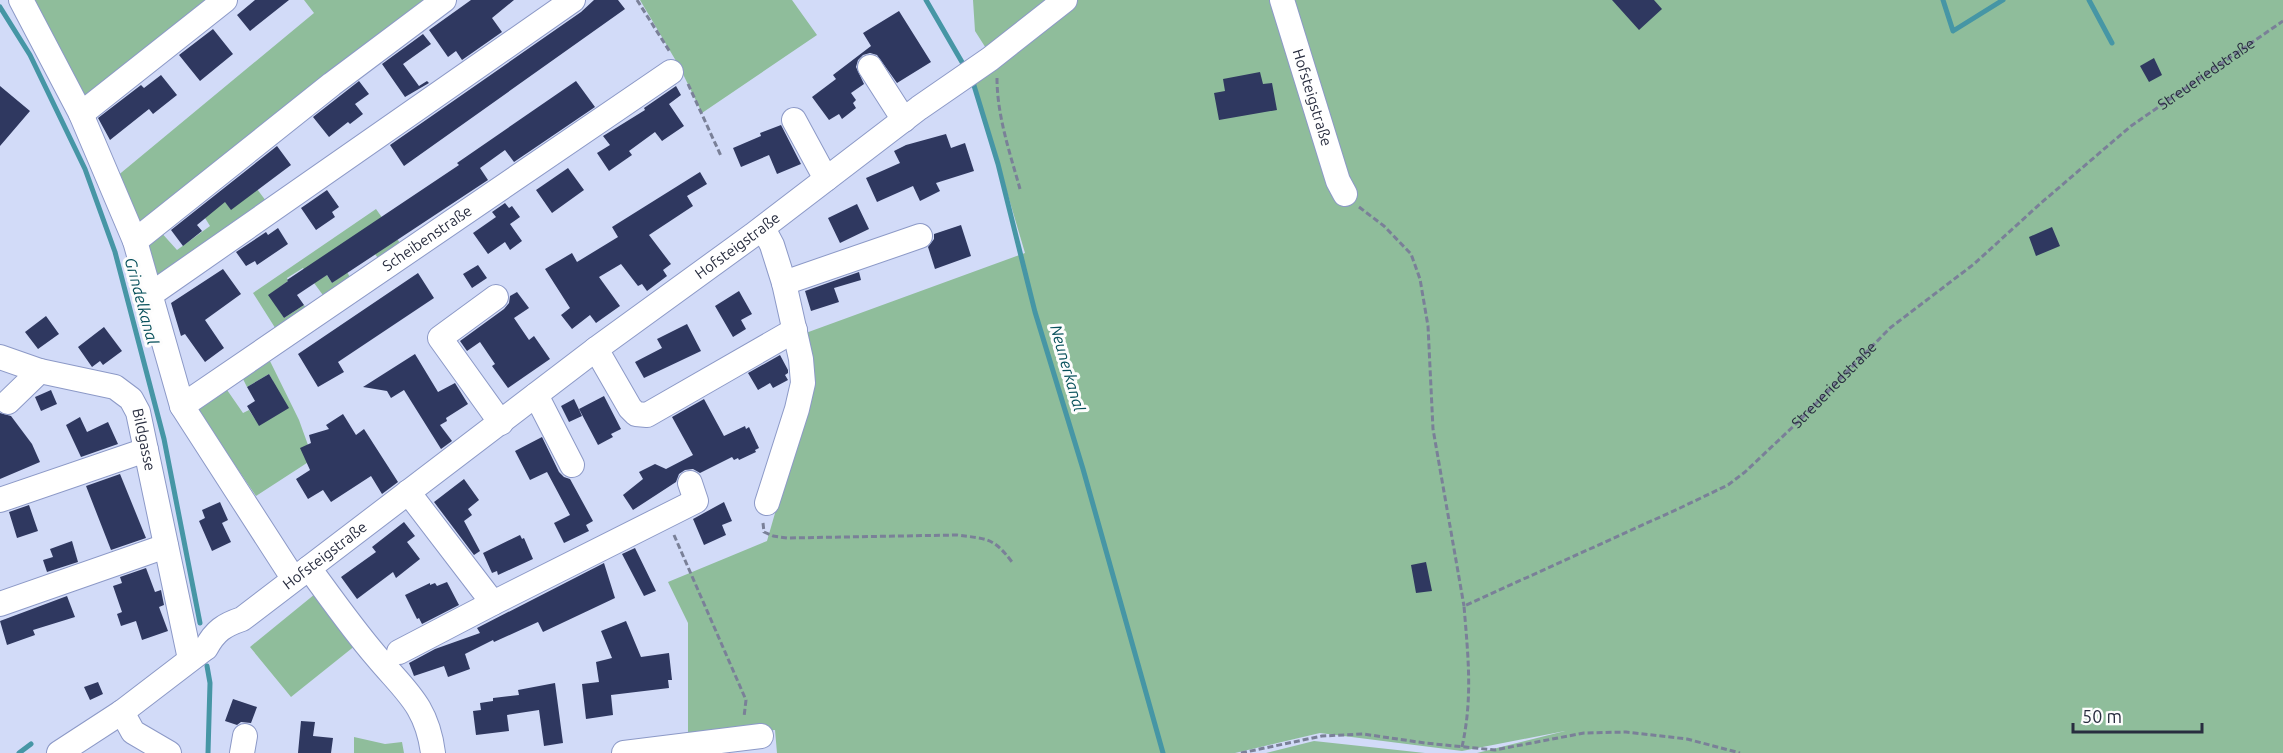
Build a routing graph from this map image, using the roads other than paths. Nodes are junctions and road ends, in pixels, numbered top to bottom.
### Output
1 (21, 0) edge
2 (225, 0) edge
3 (444, 0) edge
4 (573, 0) edge
5 (1065, 0) edge
6 (1282, 0) edge
7 (870, 67) dead end
8 (671, 72) dead end
9 (81, 114) junction
10 (794, 120) dead end
11 (904, 120) junction
12 (826, 179) junction
13 (1345, 194) road end
14 (763, 228) junction
15 (920, 236) dead end
16 (135, 241) junction
17 (784, 283) junction
18 (150, 295) junction
19 (496, 297) dead end
20 (795, 330) junction
21 (596, 350) junction
22 (0, 357) edge
23 (40, 371) junction
24 (536, 395) junction
25 (8, 402) dead end
26 (182, 406) junction
27 (501, 423) junction
28 (146, 450) junction
29 (572, 465) dead end
30 (690, 483) dead end
31 (408, 492) junction
32 (0, 500) edge
33 (768, 503) road end
34 (166, 546) junction
35 (301, 573) junction
36 (493, 603) junction
37 (0, 604) edge
38 (399, 652) dead end
39 (198, 654) junction
40 (122, 712) junction
41 (761, 736) dead end
42 (59, 753) edge
43 (169, 753) edge
44 (433, 753) edge
45 (624, 753) edge

1 - 9 street
2 - 9 street
3 - 16 street
4 - 18 street
5 - 11 street, Hofsteigstraße
6 - 13 street, Hofsteigstraße
7 - 11 street
8 - 26 street, Scheibenstraße
9 - 16 street
10 - 12 street
11 - 12 street, Hofsteigstraße
12 - 14 street, Hofsteigstraße
14 - 17 street
14 - 21 street, Hofsteigstraße
15 - 17 street
16 - 18 street
17 - 20 street
18 - 26 street
19 - 27 street
20 - 21 street
20 - 33 street
21 - 24 street, Hofsteigstraße
22 - 23 street, Bildgasse
23 - 25 street
23 - 28 street, Bildgasse
24 - 27 street, Hofsteigstraße
24 - 29 street
26 - 35 street
27 - 31 street, Hofsteigstraße
28 - 32 street
28 - 34 street, Bildgasse
30 - 36 street
31 - 35 street, Hofsteigstraße
31 - 36 street
34 - 37 street
34 - 39 street, Bildgasse
35 - 39 street, Hofsteigstraße
35 - 44 street
36 - 38 street
39 - 40 street, Hofsteigstraße
40 - 42 street, Hofsteigstraße
40 - 43 street
41 - 45 street

